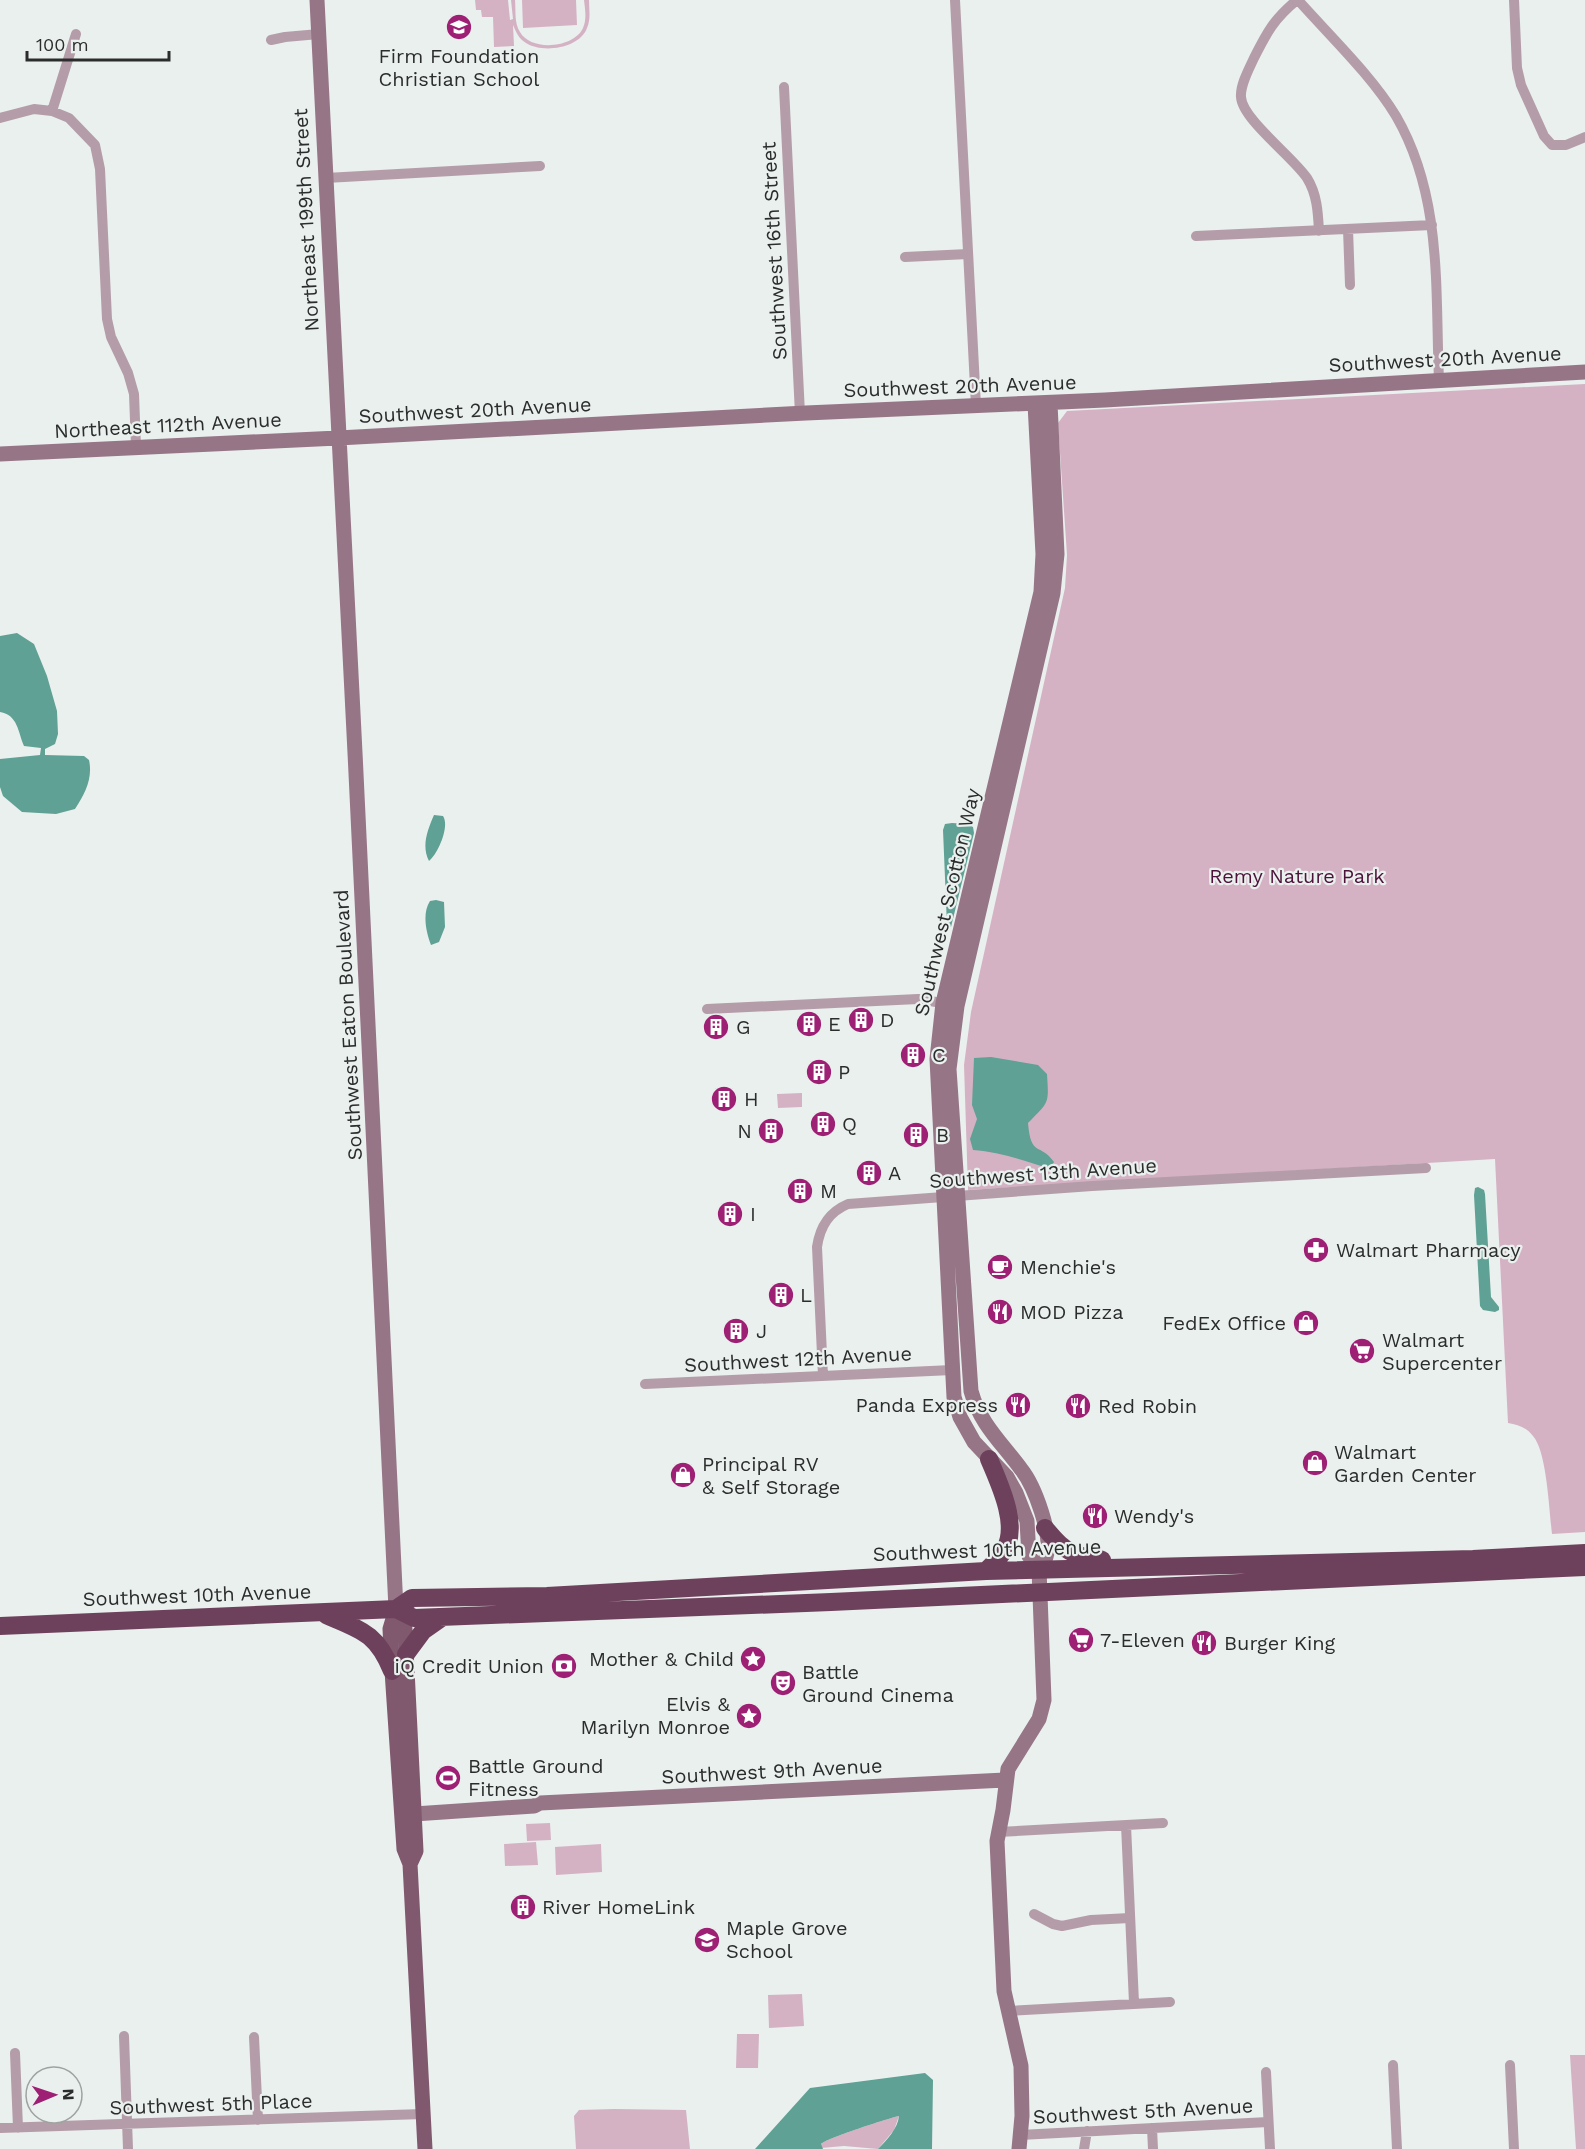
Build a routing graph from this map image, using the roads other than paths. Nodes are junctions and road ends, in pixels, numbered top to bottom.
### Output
1 (317, 0) edge
2 (955, 0) edge
3 (1297, 0) edge
4 (1514, 0) edge
5 (76, 34) dead end
6 (318, 34) junction
7 (271, 40) dead end
8 (784, 87) dead end
9 (52, 111) junction
10 (0, 118) edge
11 (1585, 137) edge
12 (540, 166) dead end
13 (326, 178) junction
14 (1432, 225) junction
15 (1348, 229) junction
16 (1319, 231) junction
17 (1196, 236) dead end
18 (968, 254) junction
19 (905, 257) dead end
20 (1350, 285) dead end
21 (1585, 372) edge
22 (1439, 380) junction
23 (1043, 403) junction
24 (976, 406) junction
25 (800, 414) junction
26 (338, 438) junction
27 (136, 447) junction
28 (0, 454) edge
29 (950, 1005) junction
30 (707, 1009) dead end
31 (1426, 1168) dead end
32 (950, 1197) junction
33 (952, 1370) junction
34 (823, 1376) junction
35 (645, 1384) dead end
36 (989, 1459) junction
37 (1045, 1528) junction
38 (1585, 1553) edge
39 (1121, 1567) junction
40 (1585, 1567) edge
41 (1039, 1569) junction
42 (987, 1570) junction
43 (1040, 1593) junction
44 (396, 1610) junction
45 (321, 1613) junction
46 (443, 1617) junction
47 (0, 1626) edge
48 (405, 1654) junction
49 (392, 1671) junction
50 (398, 1766) junction
51 (1005, 1780) junction
52 (414, 1808) junction
53 (1163, 1823) dead end
54 (1126, 1825) junction
55 (998, 1832) junction
56 (411, 1864) junction
57 (1034, 1914) dead end
58 (1130, 1918) junction
59 (1170, 2002) dead end
60 (1134, 2003) junction
61 (1008, 2012) junction
62 (124, 2036) dead end
63 (254, 2037) dead end
64 (15, 2053) dead end
65 (1393, 2065) dead end
66 (1510, 2065) dead end
67 (1266, 2072) dead end
68 (423, 2114) junction
69 (258, 2120) junction
70 (1268, 2122) junction
71 (127, 2125) junction
72 (18, 2127) junction
73 (0, 2128) edge
74 (1152, 2128) junction
75 (1087, 2131) junction
76 (1019, 2142) edge
77 (128, 2149) edge
78 (425, 2149) edge
79 (1084, 2149) edge
80 (1153, 2149) edge
81 (1270, 2149) edge
82 (1397, 2149) edge
83 (1514, 2149) edge

1 - 6 street, Northeast 199th Street
2 - 18 street
3 - 14 street
3 - 16 street
4 - 11 street
5 - 9 street
6 - 7 street
6 - 13 street, Northeast 199th Street
8 - 25 street, Southwest 16th Street
9 - 10 street
9 - 27 street
12 - 13 street
13 - 26 street, Northeast 199th Street
14 - 15 street
14 - 22 street
15 - 16 street
15 - 20 street
16 - 17 street
18 - 19 street
18 - 24 street
21 - 22 street, Southwest 20th Avenue
22 - 23 street, Southwest 20th Avenue
23 - 24 street, Southwest 20th Avenue
23 - 29 street, Southwest Scotton Way
24 - 25 street, Southwest 20th Avenue
25 - 26 street, Southwest 20th Avenue
26 - 27 street, Northeast 112th Avenue
26 - 44 street, Southwest Eaton Boulevard
27 - 28 street, Northeast 112th Avenue
29 - 30 street
29 - 32 street, Southwest Scotton Way
31 - 32 street, Southwest 13th Avenue
32 - 33 street, Southwest Scotton Way
32 - 34 street, Southwest 13th Avenue
32 - 37 street, Southwest Scotton Way
33 - 34 street, Southwest 12th Avenue
33 - 36 street, Southwest Scotton Way
34 - 35 street, Southwest 12th Avenue
36 - 41 street, Southwest Scotton Way
36 - 42 highway
37 - 39 highway
37 - 41 street, Southwest Scotton Way
38 - 39 highway, Southwest 10th Avenue
39 - 41 highway, Southwest 10th Avenue
40 - 43 highway, Southwest 10th Avenue
41 - 42 highway, Southwest 10th Avenue
41 - 43 street, Southwest Scotton Way
42 - 44 highway, Southwest 10th Avenue
43 - 46 highway, Southwest 10th Avenue
43 - 51 street, Southwest Scotton Way
44 - 45 highway, Southwest 10th Avenue
44 - 46 highway, Southwest 10th Avenue
44 - 48 main road, Southwest Eaton Boulevard
44 - 49 main road, Southwest Eaton Boulevard
45 - 47 highway, Southwest 10th Avenue
45 - 49 highway
46 - 48 highway
48 - 52 main road, Southwest Eaton Boulevard
49 - 50 main road, Southwest Eaton Boulevard
50 - 52 main road
50 - 56 main road, Southwest Eaton Boulevard
51 - 52 street, Southwest 9th Avenue
51 - 55 street, Southwest Scotton Way
52 - 56 main road, Southwest Eaton Boulevard
53 - 54 street
54 - 55 street
54 - 58 street
55 - 61 street, Southwest Scotton Way
56 - 68 main road, Southwest Eaton Boulevard
57 - 58 street
58 - 60 street
59 - 60 street
60 - 61 street
61 - 76 street, Southwest Scotton Way
62 - 71 street
63 - 69 street
64 - 72 street
65 - 82 street
66 - 83 street
67 - 70 street
68 - 69 street, Southwest 5th Place
68 - 78 main road, Southwest Eaton Boulevard
69 - 71 street, Southwest 5th Place
70 - 74 street, Southwest 5th Avenue
70 - 81 street
71 - 72 street, Southwest 5th Place
71 - 77 street
72 - 73 street, Southwest 5th Place
74 - 75 street, Southwest 5th Avenue
74 - 80 street
75 - 76 street, Southwest 5th Avenue
75 - 79 street

